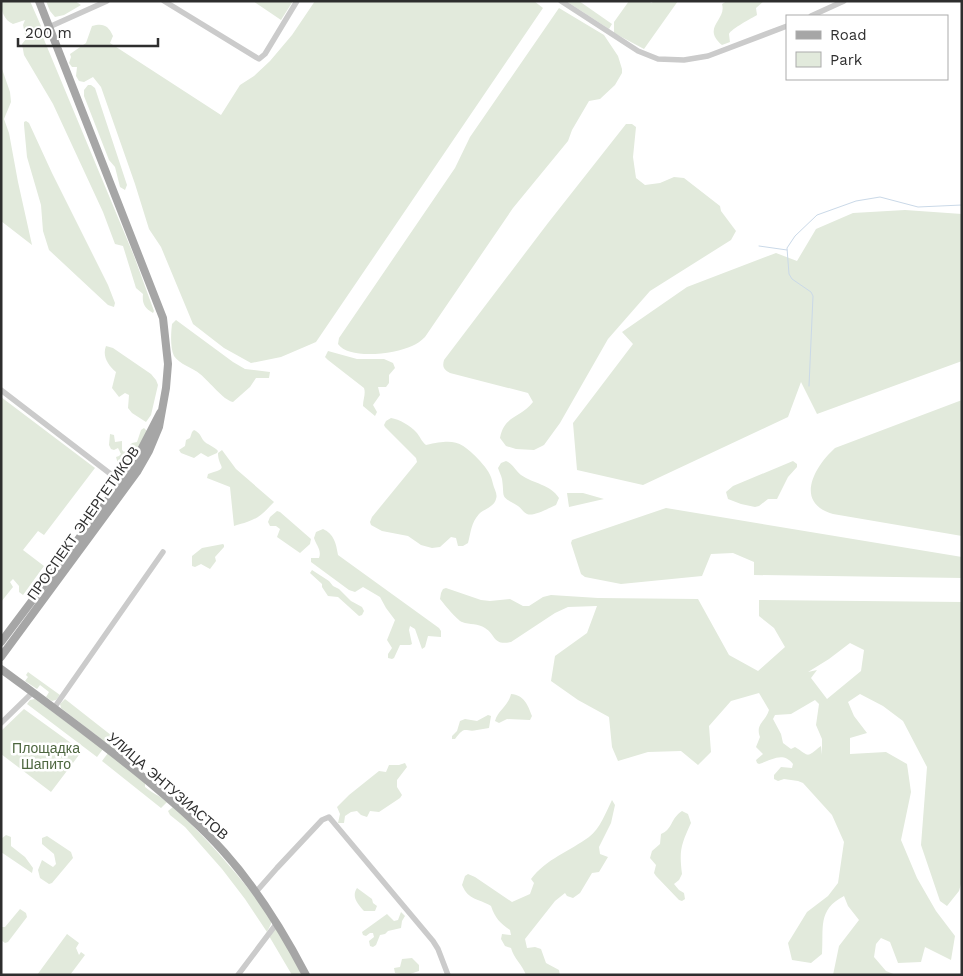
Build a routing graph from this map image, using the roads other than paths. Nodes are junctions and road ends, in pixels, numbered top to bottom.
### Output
1 (39, 1) edge
2 (107, 1) edge
3 (164, 1) edge
4 (298, 1) edge
5 (561, 1) edge
6 (844, 1) edge
7 (814, 15) edge
8 (786, 26) edge
9 (49, 27) junction
10 (1, 390) edge
11 (134, 471) junction
12 (121, 482) junction
13 (97, 521) junction
14 (81, 542) junction
15 (163, 552) dead end
16 (58, 566) junction
17 (66, 571) junction
18 (1, 642) edge
19 (1, 656) edge
20 (1, 668) edge
21 (33, 692) junction
22 (54, 708) junction
23 (1, 723) edge
24 (256, 892) junction
25 (277, 923) junction
26 (446, 974) edge
27 (238, 975) edge
28 (306, 975) edge

1 - 9 main road, ПРОСПЕКТ ЭНЕРГЕТИКОВ
2 - 9 street
3 - 4 street
5 - 8 street
6 - 7 street
9 - 11 main road, ПРОСПЕКТ ЭНЕРГЕТИКОВ
10 - 12 street
11 - 12 main road, ПРОСПЕКТ ЭНЕРГЕТИКОВ
11 - 13 main road, ПРОСПЕКТ ЭНЕРГЕТИКОВ
12 - 13 main road, ПРОСПЕКТ ЭНЕРГЕТИКОВ
13 - 14 main road, ПРОСПЕКТ ЭНЕРГЕТИКОВ
14 - 16 main road, ПРОСПЕКТ ЭНЕРГЕТИКОВ
14 - 17 main road, ПРОСПЕКТ ЭНЕРГЕТИКОВ
15 - 22 street
16 - 17 main road
16 - 18 main road, ПРОСПЕКТ ЭНЕРГЕТИКОВ
17 - 19 main road, ПРОСПЕКТ ЭНЕРГЕТИКОВ
20 - 21 main road, УЛИЦА ЭНТУЗИАСТОВ
21 - 22 main road, УЛИЦА ЭНТУЗИАСТОВ
21 - 23 street
22 - 24 main road, УЛИЦА ЭНТУЗИАСТОВ
24 - 25 main road, УЛИЦА ЭНТУЗИАСТОВ
24 - 26 street
25 - 27 street
25 - 28 main road, УЛИЦА ЭНТУЗИАСТОВ

